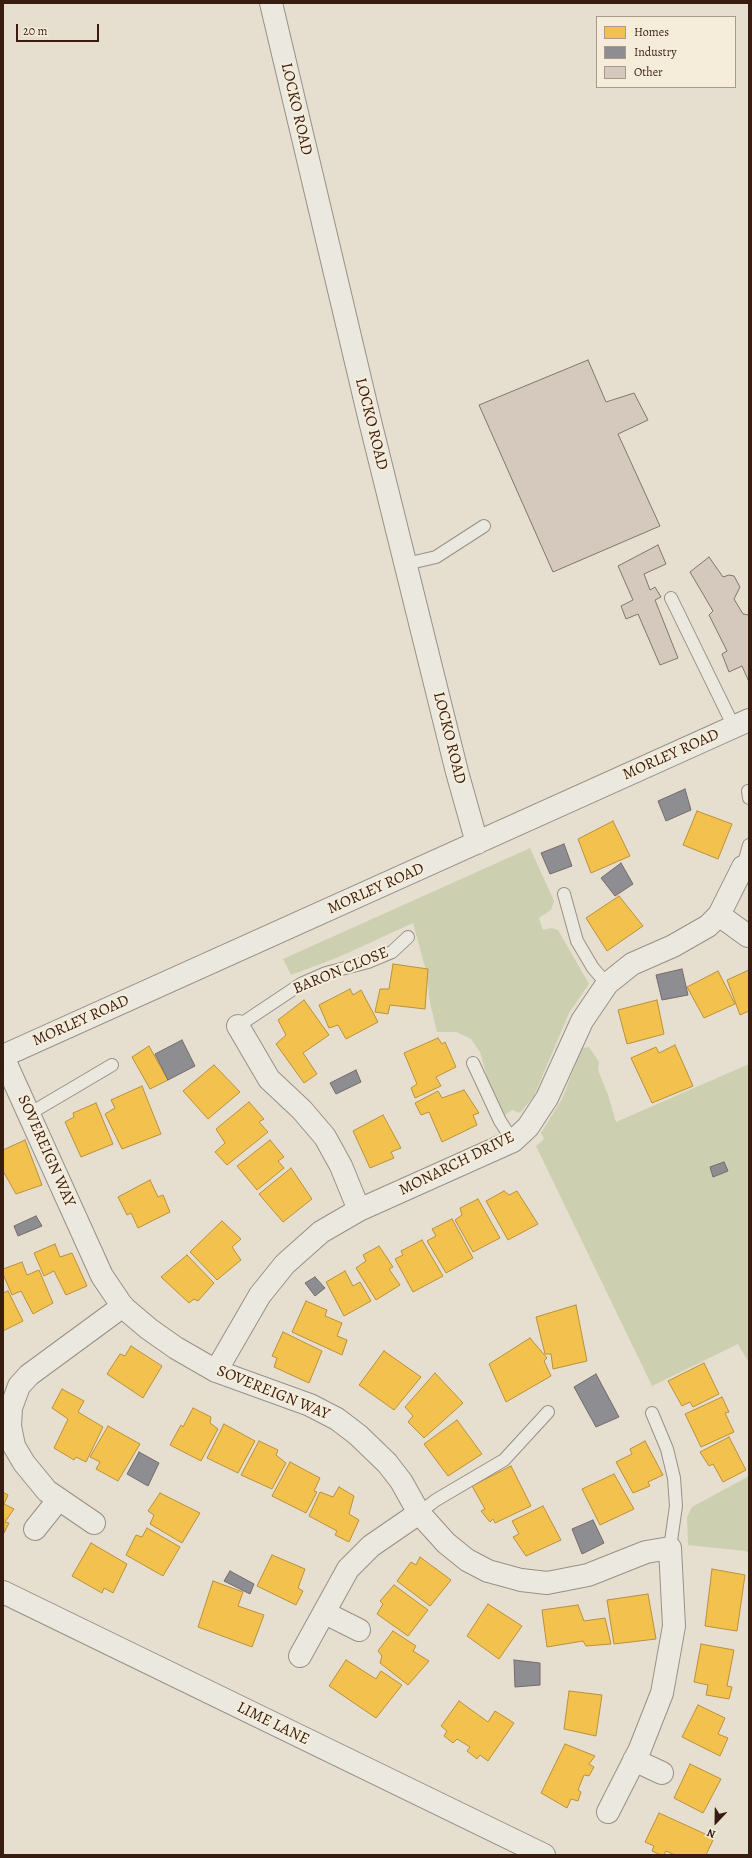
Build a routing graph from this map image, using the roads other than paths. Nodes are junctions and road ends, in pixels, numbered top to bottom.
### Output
1 (271, 3) edge
2 (484, 526) dead end
3 (406, 564) junction
4 (671, 598) dead end
5 (741, 723) edge
6 (477, 843) junction
7 (749, 845) edge
8 (743, 867) joint
9 (564, 894) dead end
10 (719, 915) junction
11 (748, 936) dead end
12 (408, 938) dead end
13 (607, 984) junction
14 (238, 1026) joint
15 (3, 1056) edge
16 (473, 1063) dead end
17 (112, 1065) dead end
18 (29, 1114) junction
19 (513, 1141) junction
20 (359, 1210) junction
21 (122, 1306) junction
22 (216, 1371) junction
23 (548, 1412) dead end
24 (652, 1413) dead end
25 (59, 1499) junction
26 (419, 1513) junction
27 (94, 1522) dead end
28 (35, 1530) dead end
29 (670, 1548) junction
30 (3, 1592) edge
31 (325, 1613) junction
32 (359, 1630) dead end
33 (300, 1656) dead end
34 (634, 1760) junction
35 (662, 1773) dead end
36 (608, 1812) dead end
37 (544, 1855) edge

1 - 3 street, LOCKO ROAD
2 - 3 lane
3 - 6 street, LOCKO ROAD
4 - 5 lane
5 - 6 street, MORLEY ROAD
6 - 15 street, MORLEY ROAD
7 - 8 lane, MONARCH DRIVE
8 - 10 street, MONARCH DRIVE
9 - 13 lane
10 - 11 street
10 - 13 street, MONARCH DRIVE
12 - 14 lane, BARON CLOSE
13 - 19 street, MONARCH DRIVE
14 - 20 street, BARON CLOSE
15 - 18 street, SOVEREIGN WAY
16 - 19 lane
17 - 18 lane
18 - 21 street, SOVEREIGN WAY
19 - 20 street, MONARCH DRIVE
20 - 22 street, MONARCH DRIVE
21 - 22 street, SOVEREIGN WAY
21 - 25 street
22 - 26 street, SOVEREIGN WAY
23 - 26 lane
24 - 29 lane
25 - 27 street
25 - 28 street
26 - 29 street, SOVEREIGN WAY
26 - 31 street
29 - 34 street
30 - 37 street, LIME LANE
31 - 32 street
31 - 33 street
34 - 35 street
34 - 36 street

